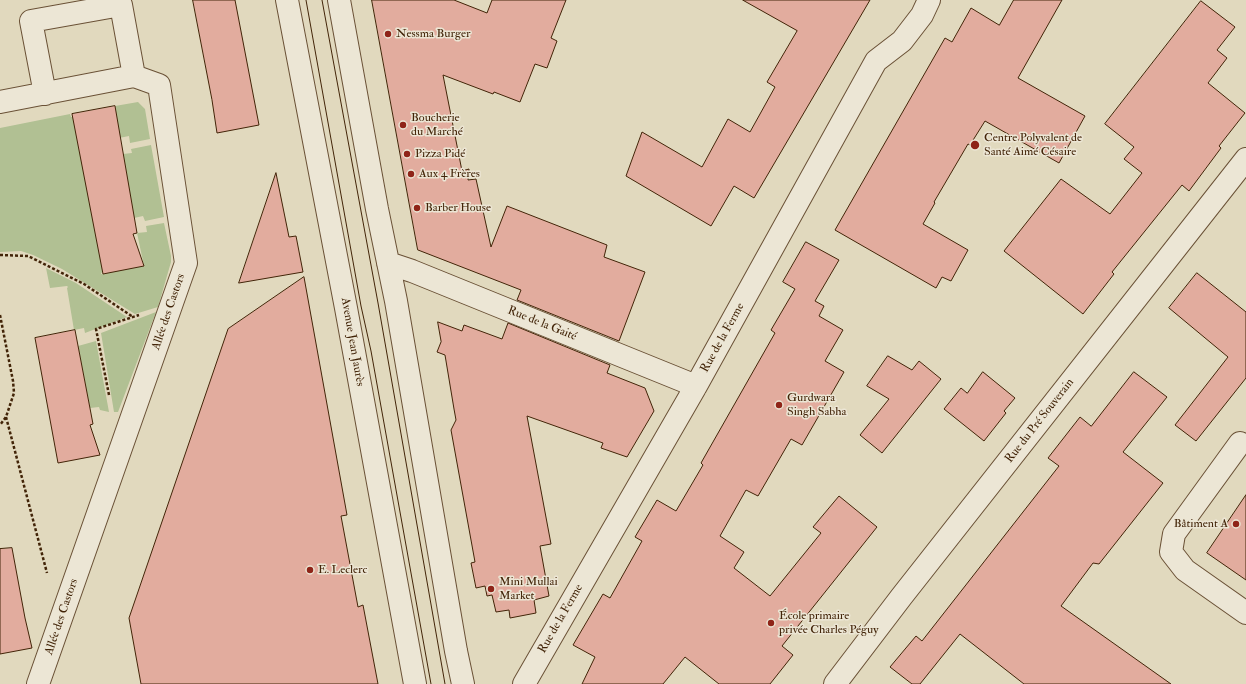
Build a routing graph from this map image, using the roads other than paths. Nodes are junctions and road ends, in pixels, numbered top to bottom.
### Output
1 (287, 0) edge
2 (339, 0) edge
3 (929, 0) edge
4 (134, 76) junction
5 (45, 94) junction
6 (0, 102) edge
7 (1246, 159) edge
8 (388, 263) junction
9 (696, 386) junction
10 (1240, 443) dead end
11 (1246, 613) edge
12 (38, 684) edge
13 (415, 684) edge
14 (464, 684) edge
15 (524, 684) edge
16 (835, 684) edge

1 - 13 street, Avenue Jean Jaurès
2 - 8 street
3 - 9 street, Rue de la Ferme
4 - 5 street
4 - 5 street
4 - 12 street, Allée des Castors
5 - 6 street
7 - 16 street, Rue du Pré Souverain
8 - 9 street, Rue de la Gaité
8 - 14 street
9 - 15 street, Rue de la Ferme
10 - 11 street

